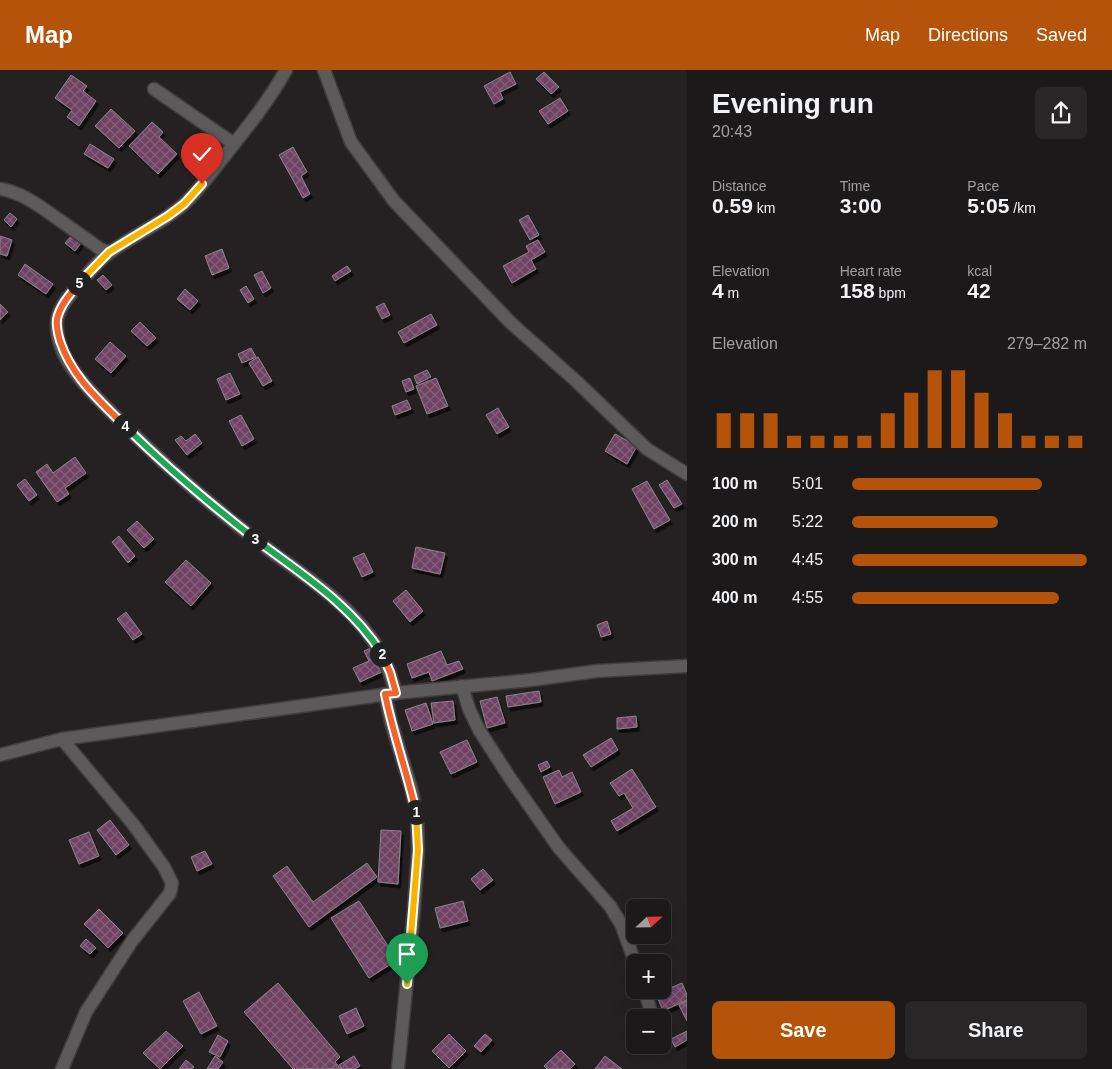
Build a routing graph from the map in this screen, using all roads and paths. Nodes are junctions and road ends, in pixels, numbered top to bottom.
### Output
1 (286, 70) edge
2 (324, 70) edge
3 (154, 89) dead end
4 (234, 144) junction
5 (0, 189) edge
6 (109, 252) junction
7 (687, 474) edge
8 (687, 666) edge
9 (462, 686) junction
10 (390, 694) junction
11 (62, 739) junction
12 (0, 755) edge
13 (632, 954) edge
14 (62, 1069) edge
15 (398, 1069) edge

1 - 4 street
2 - 7 street
3 - 4 street
4 - 6 street
5 - 6 street
6 - 10 street
8 - 9 street
9 - 10 street
9 - 13 street
10 - 11 street
10 - 15 street
11 - 12 street
11 - 14 street

